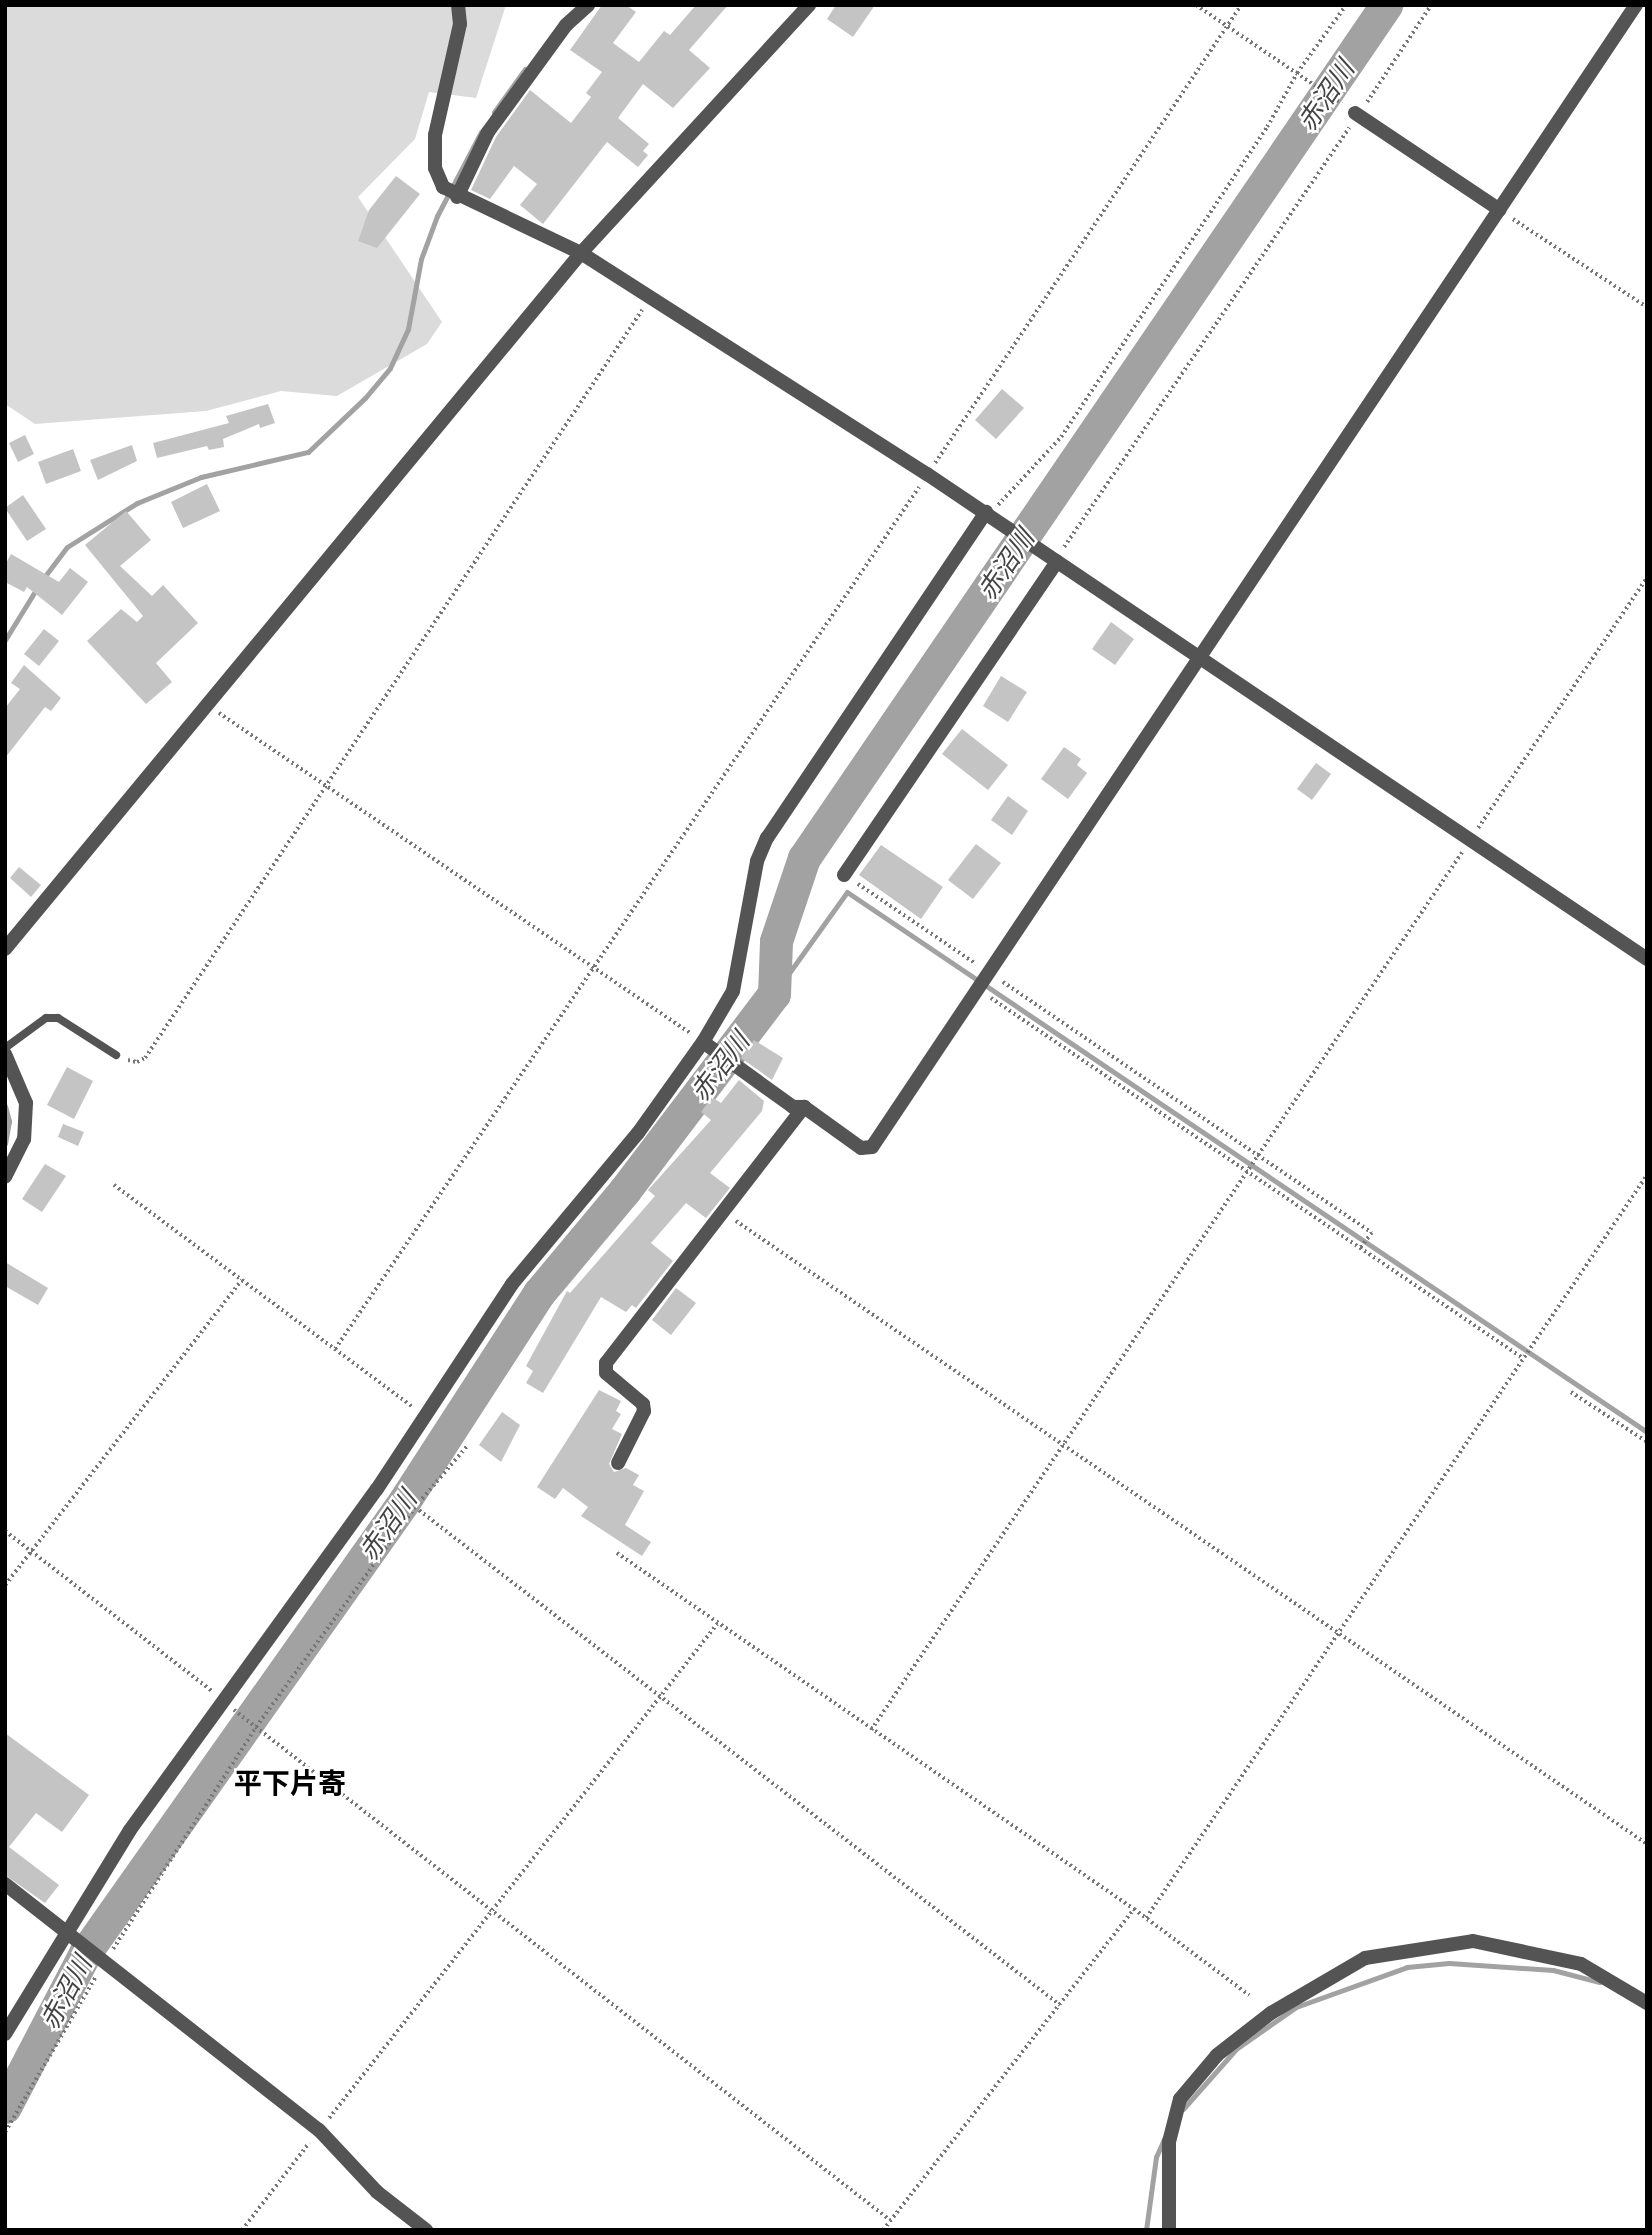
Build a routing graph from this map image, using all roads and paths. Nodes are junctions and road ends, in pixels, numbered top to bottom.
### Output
1 (458, 5) edge
2 (588, 5) edge
3 (809, 5) edge
4 (1196, 5) edge
5 (1241, 5) edge
6 (1346, 5) edge
7 (1431, 5) edge
8 (1636, 5) edge
9 (1227, 26) junction
10 (1299, 74) junction
11 (1357, 114) junction
12 (451, 193) junction
13 (1500, 210) junction
14 (582, 253) junction
15 (651, 297) junction
16 (1647, 307) edge
17 (927, 474) junction
18 (991, 516) junction
19 (1052, 558) junction
20 (1647, 577) edge
21 (1199, 658) junction
22 (205, 704) junction
23 (324, 786) junction
24 (1469, 841) junction
25 (845, 875) joint
26 (5, 948) edge
27 (1647, 959) edge
28 (592, 970) junction
29 (984, 982) junction
30 (703, 1042) junction
31 (5, 1048) edge
32 (5, 1054) edge
33 (116, 1055) joint
34 (804, 1107) junction
35 (1257, 1157) junction
36 (1248, 1170) junction
37 (1647, 1175) edge
38 (5, 1177) edge
39 (114, 1185) dead end
40 (724, 1213) junction
41 (1361, 1248) junction
42 (242, 1280) junction
43 (335, 1349) junction
44 (1524, 1357) junction
45 (1571, 1392) dead end
46 (426, 1417) junction
47 (1647, 1442) edge
48 (468, 1444) dead end
49 (1063, 1444) junction
50 (618, 1463) dead end
51 (415, 1507) junction
52 (5, 1531) edge
53 (31, 1551) junction
54 (617, 1553) dead end
55 (5, 1585) edge
56 (718, 1624) junction
57 (1338, 1631) junction
58 (661, 1695) junction
59 (224, 1700) junction
60 (255, 1726) junction
61 (871, 1730) junction
62 (1647, 1844) edge
63 (5, 1884) edge
64 (1134, 1909) junction
65 (492, 1911) junction
66 (1146, 1918) junction
67 (65, 1930) junction
68 (103, 1957) junction
69 (1250, 1995) dead end
70 (1647, 2003) edge
71 (1060, 2005) junction
72 (5, 2034) edge
73 (319, 2130) junction
74 (5, 2132) edge
75 (890, 2220) junction
76 (242, 2230) edge
77 (426, 2230) edge
78 (883, 2230) edge
79 (1169, 2230) edge

1 - 12 street
2 - 12 street
3 - 14 street
4 - 9 path
5 - 9 path
6 - 10 path
7 - 11 path
8 - 13 street
9 - 10 path
9 - 17 path
10 - 11 path
10 - 18 path
11 - 13 street
11 - 19 path
12 - 14 street
13 - 16 path
13 - 21 street
14 - 15 street
14 - 22 street
15 - 17 street
15 - 23 path
17 - 18 street
17 - 28 path
18 - 19 street
18 - 30 street
19 - 21 street
19 - 25 street
20 - 24 path
21 - 24 street
21 - 29 street
22 - 23 path
22 - 26 street
23 - 28 path
23 - 33 path
24 - 27 street
24 - 35 path
25 - 29 path
28 - 30 path
28 - 43 path
29 - 34 street
29 - 35 path
29 - 36 path
30 - 34 street
30 - 46 street
31 - 33 lane
32 - 38 street
34 - 40 street
35 - 36 path
35 - 41 path
36 - 41 path
36 - 49 path
37 - 44 path
39 - 42 path
40 - 49 path
40 - 50 street
41 - 44 path
42 - 43 path
42 - 53 path
43 - 46 path
44 - 57 path
45 - 47 path
46 - 59 street
48 - 51 path
49 - 57 path
49 - 61 path
51 - 58 path
51 - 60 path
52 - 53 path
53 - 55 path
53 - 59 path
54 - 56 path
56 - 58 path
56 - 61 path
57 - 62 path
57 - 66 path
58 - 65 path
58 - 71 path
59 - 60 path
59 - 67 street
60 - 65 path
60 - 68 path
61 - 64 path
63 - 67 street
64 - 66 path
64 - 71 path
65 - 73 path
65 - 75 path
66 - 69 path
67 - 68 street
67 - 72 street
68 - 73 street
68 - 74 path
70 - 79 street
71 - 75 path
73 - 76 path
73 - 77 street
75 - 78 path

